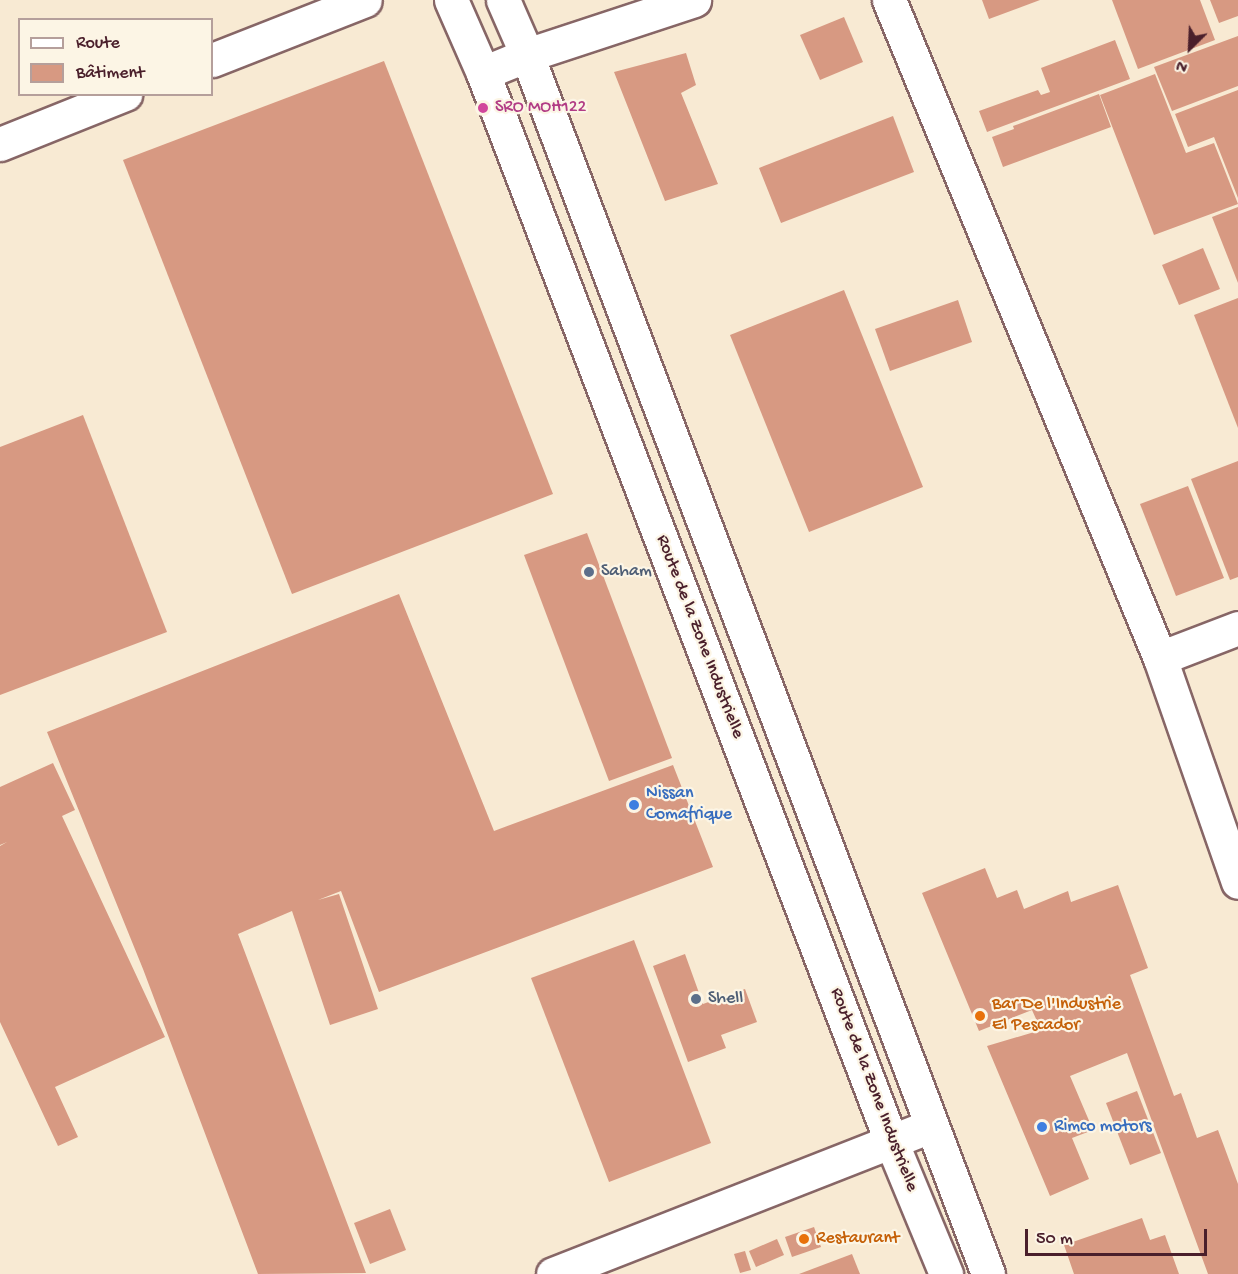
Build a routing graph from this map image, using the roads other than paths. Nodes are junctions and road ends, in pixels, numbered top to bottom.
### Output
1 (365, 0) edge
2 (451, 0) edge
3 (503, 0) edge
4 (694, 0) edge
5 (889, 0) edge
6 (527, 56) junction
7 (213, 60) edge
8 (483, 73) junction
9 (120, 96) edge
10 (0, 144) edge
11 (1238, 628) edge
12 (1160, 658) junction
13 (1238, 882) edge
14 (930, 1126) junction
15 (891, 1141) junction
16 (553, 1274) edge
17 (946, 1274) edge
18 (988, 1274) edge

1 - 7 main road
2 - 8 main road, Route de la Zone Industrielle
3 - 6 main road
4 - 6 main road
5 - 12 main road
6 - 8 main road
6 - 14 main road
8 - 15 main road, Route de la Zone Industrielle
9 - 10 main road
11 - 12 main road
12 - 13 main road
14 - 15 main road
14 - 18 main road
15 - 16 main road
15 - 17 main road, Route de la Zone Industrielle

